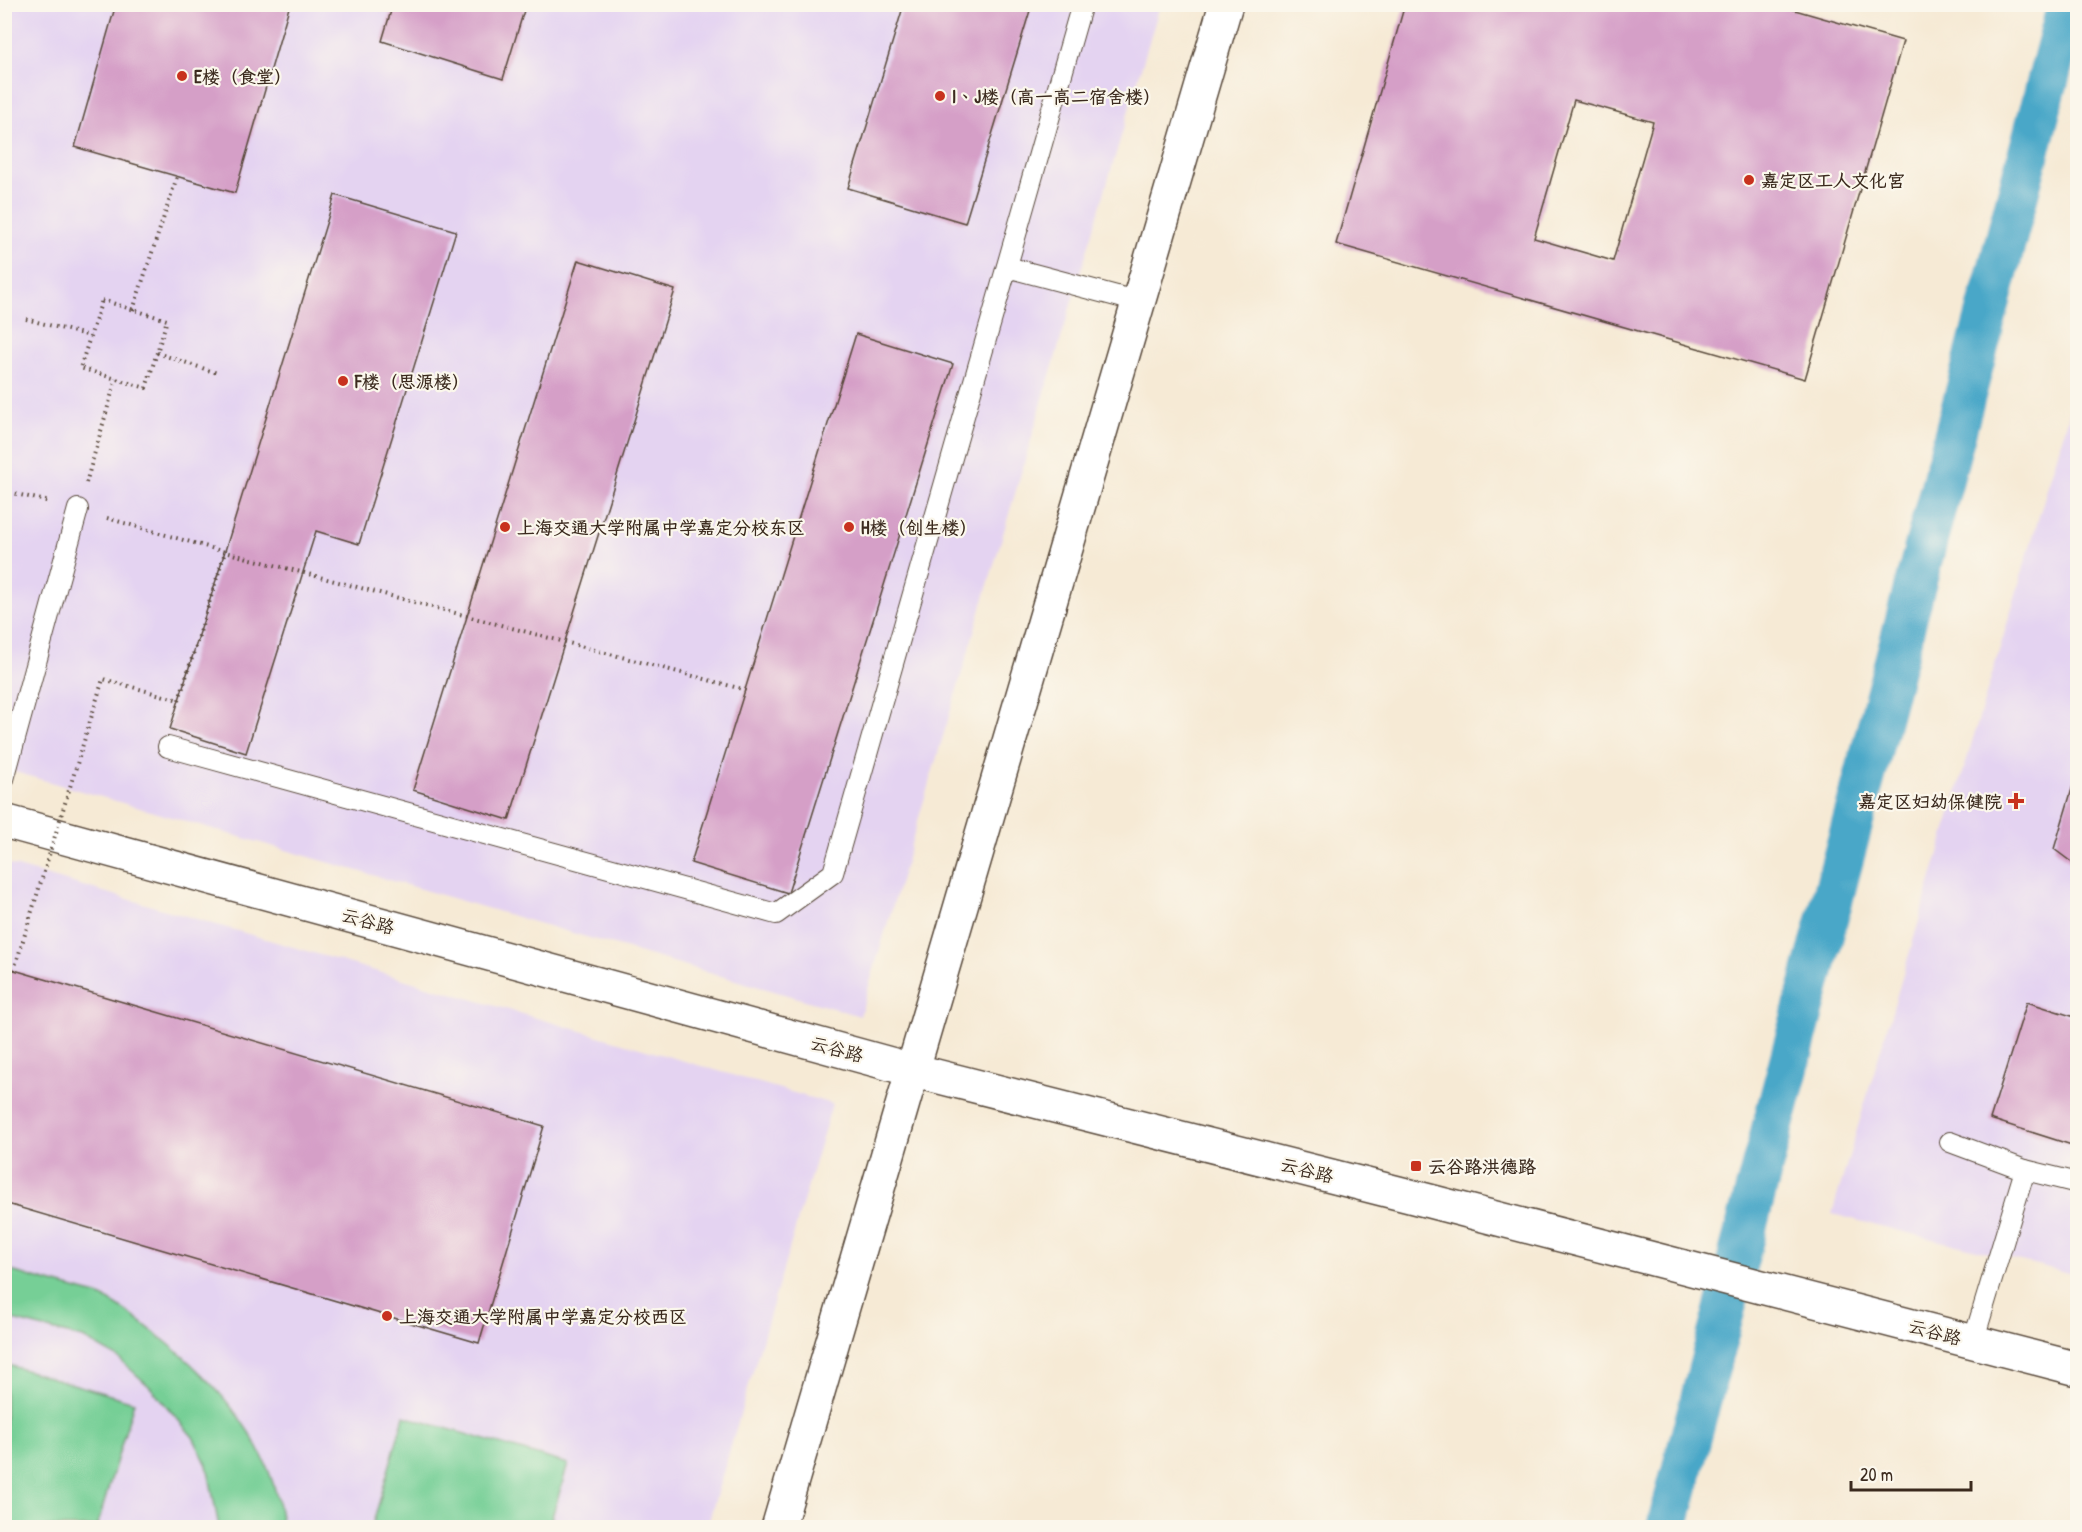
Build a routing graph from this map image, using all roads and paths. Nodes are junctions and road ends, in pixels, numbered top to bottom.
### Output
1 (1082, 4) edge
2 (1226, 4) edge
3 (177, 177) dead end
4 (1007, 267) junction
5 (1139, 302) junction
6 (133, 310) junction
7 (26, 319) dead end
8 (90, 336) junction
9 (157, 353) junction
10 (217, 373) dead end
11 (116, 379) junction
12 (4, 491) edge
13 (78, 509) junction
14 (225, 552) junction
15 (746, 690) dead end
16 (168, 747) dead end
17 (4, 779) edge
18 (4, 820) edge
19 (14, 970) dead end
20 (912, 1070) junction
21 (1950, 1142) dead end
22 (2025, 1170) junction
23 (2078, 1183) edge
24 (1973, 1342) junction
25 (2078, 1369) edge
26 (778, 1527) edge

1 - 4 lane
2 - 5 street
3 - 6 path
4 - 5 lane
4 - 16 lane
5 - 20 street
6 - 8 path
6 - 9 path
7 - 8 path
8 - 11 path
9 - 10 path
9 - 11 path
11 - 13 path
12 - 13 path
13 - 14 path
13 - 17 lane
14 - 15 path
14 - 19 path, bridge
18 - 20 street, 云谷路
20 - 24 street, 云谷路
20 - 26 street
21 - 22 lane
22 - 23 lane
22 - 24 lane
24 - 25 street, 云谷路

